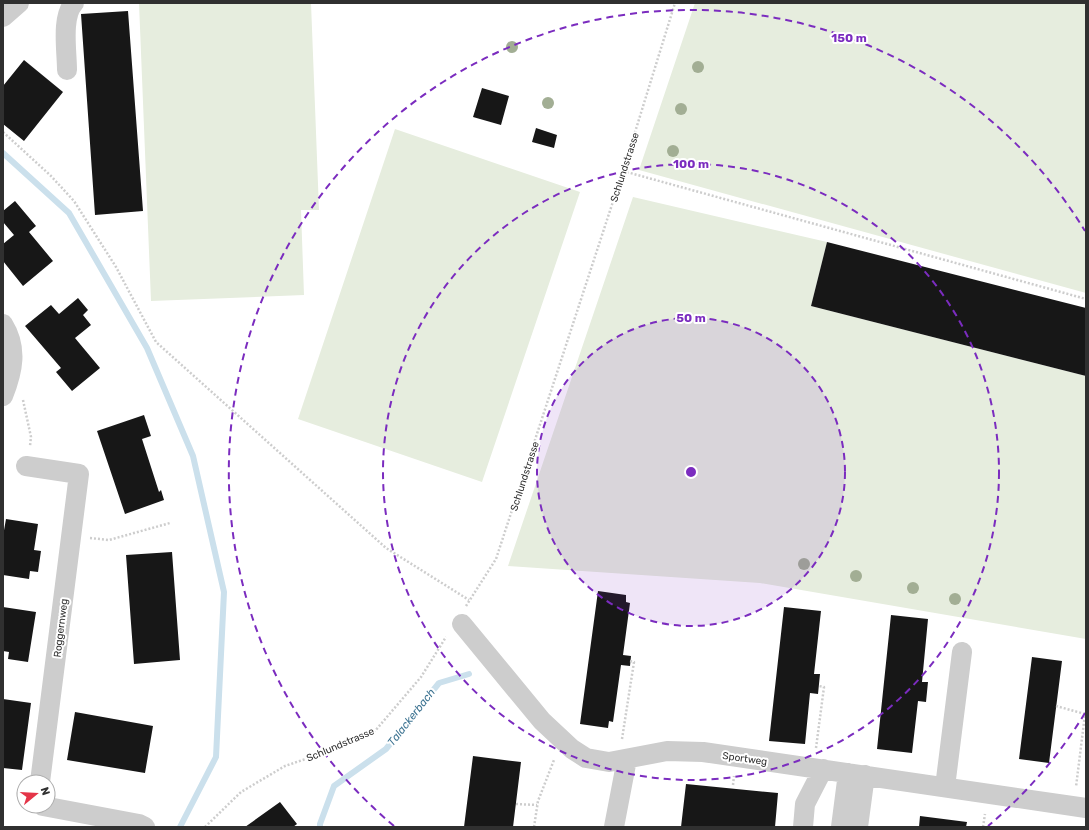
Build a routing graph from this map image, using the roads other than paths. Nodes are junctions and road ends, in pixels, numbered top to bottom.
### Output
1 (19, 3) edge
2 (74, 3) edge
3 (3, 17) edge
4 (67, 70) dead end
5 (3, 324) edge
6 (5, 391) edge
7 (26, 466) road end
8 (459, 621) road end
9 (962, 652) dead end
10 (623, 759) junction
11 (818, 769) junction
12 (41, 774) edge
13 (856, 774) junction
14 (946, 787) junction
15 (1080, 801) edge
16 (56, 808) edge
17 (145, 827) edge
18 (614, 827) edge
19 (803, 827) edge
20 (841, 827) edge
21 (858, 827) edge

1 - 3 street
2 - 4 street
5 - 6 street
7 - 12 street, Roggernweg
8 - 10 street, Sportweg
9 - 14 street
10 - 11 street, Sportweg
10 - 18 street
11 - 13 street, Sportweg
11 - 19 street
13 - 14 street, Sportweg
13 - 20 street
13 - 21 street
14 - 15 street, Sportweg
16 - 17 street

